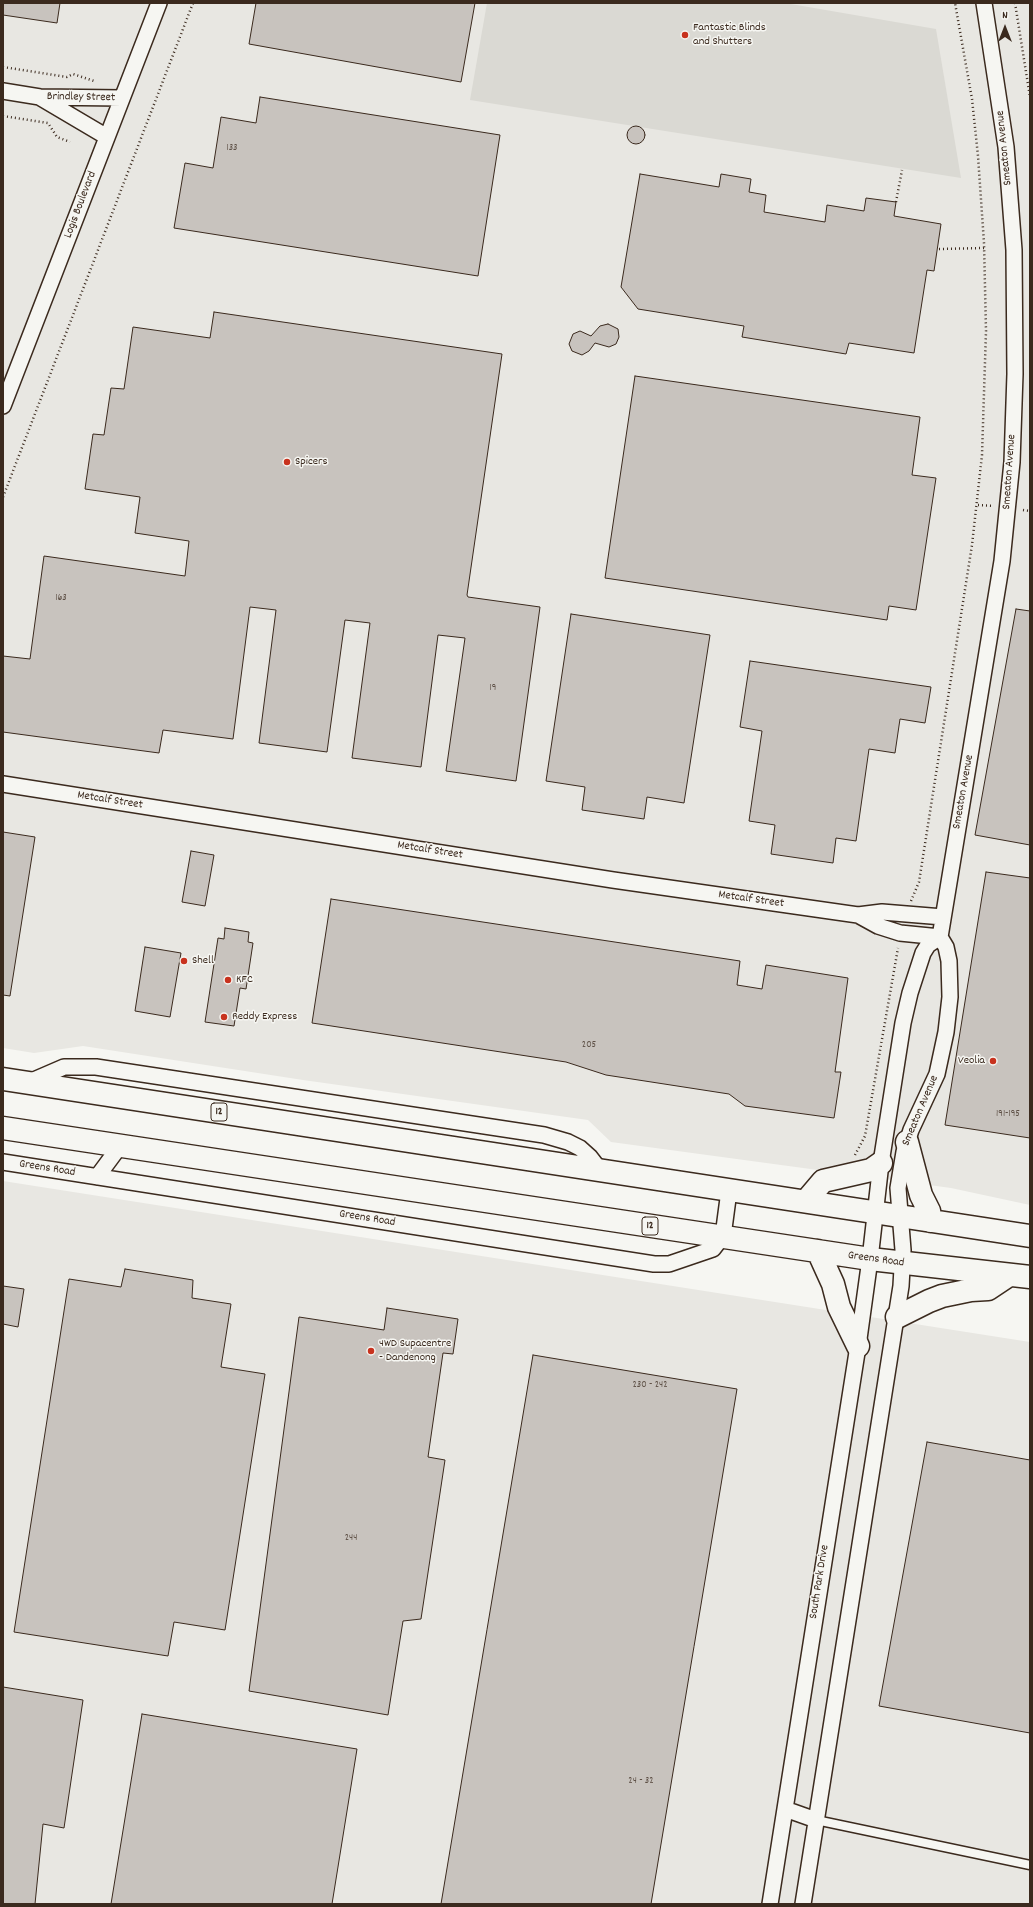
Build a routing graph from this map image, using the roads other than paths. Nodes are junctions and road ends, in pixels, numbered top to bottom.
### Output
1 (159, 3) edge
2 (984, 3) edge
3 (3, 91) edge
4 (40, 97) junction
5 (122, 98) junction
6 (107, 137) junction
7 (3, 406) edge
8 (3, 784) edge
9 (858, 916) junction
10 (943, 917) junction
11 (940, 937) junction
12 (3, 1079) edge
13 (3, 1128) edge
14 (907, 1142) junction
15 (120, 1146) junction
16 (3, 1162) edge
17 (881, 1162) junction
18 (97, 1177) junction
19 (729, 1191) junction
20 (806, 1201) junction
21 (875, 1212) junction
22 (900, 1216) junction
23 (931, 1221) junction
24 (723, 1236) junction
25 (1030, 1236) edge
26 (818, 1251) junction
27 (870, 1259) junction
28 (903, 1264) junction
29 (1019, 1276) edge
30 (897, 1317) junction
31 (858, 1346) junction
32 (785, 1809) junction
33 (816, 1820) junction
34 (1030, 1866) edge
35 (770, 1904) edge
36 (803, 1904) edge

1 - 5 street, Logis Boulevard
2 - 10 street, Smeaton Avenue
3 - 4 street, Brindley Street
4 - 5 street, Brindley Street
4 - 6 street, Brindley Street
5 - 6 street, Logis Boulevard
6 - 7 street, Logis Boulevard
8 - 9 street, Metcalf Street
9 - 10 street, Metcalf Street
9 - 11 street, Metcalf Street
10 - 11 street, Smeaton Avenue
11 - 14 street, Smeaton Avenue
11 - 17 street, Smeaton Avenue
12 - 19 main road, 12
13 - 15 main road, Greens Road / 12
14 - 22 street, Smeaton Avenue
14 - 23 main road
15 - 18 street
15 - 24 main road, Greens Road / 12
16 - 18 street, Greens Road
17 - 20 main road
17 - 21 street, Smeaton Avenue
18 - 24 street, Greens Road
19 - 20 main road, 12
19 - 24 street
20 - 21 main road, 12
21 - 22 main road, 12
21 - 27 street, Smeaton Avenue
22 - 23 main road, 12
22 - 28 street, Smeaton Avenue
23 - 25 main road, 12
24 - 26 main road, Greens Road / 12
26 - 27 main road, Greens Road / 12
26 - 31 main road
27 - 28 main road, Greens Road / 12
27 - 31 street, South Park Drive
28 - 29 main road, Greens Road / 12
28 - 30 street
29 - 30 main road
30 - 33 street
31 - 32 street, South Park Drive
32 - 33 street
32 - 35 street, South Park Drive
33 - 34 lane
33 - 36 street

